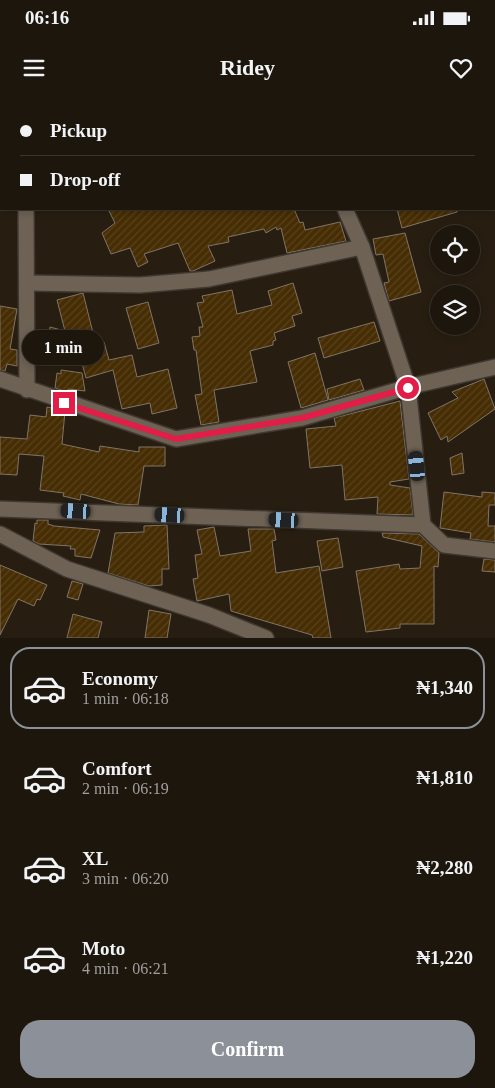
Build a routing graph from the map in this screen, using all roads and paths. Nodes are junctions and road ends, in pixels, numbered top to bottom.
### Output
1 (26, 210) edge
2 (345, 210) edge
3 (362, 246) junction
4 (27, 283) junction
5 (495, 367) edge
6 (0, 380) edge
7 (408, 388) junction
8 (27, 390) junction
9 (0, 509) edge
10 (423, 525) junction
11 (0, 534) edge
12 (495, 551) edge
13 (266, 638) edge

1 - 4 street
2 - 3 street
3 - 4 street
3 - 7 street
4 - 8 street
5 - 7 street
6 - 8 street
7 - 8 street
7 - 10 street
9 - 10 street
10 - 12 street
11 - 13 street

